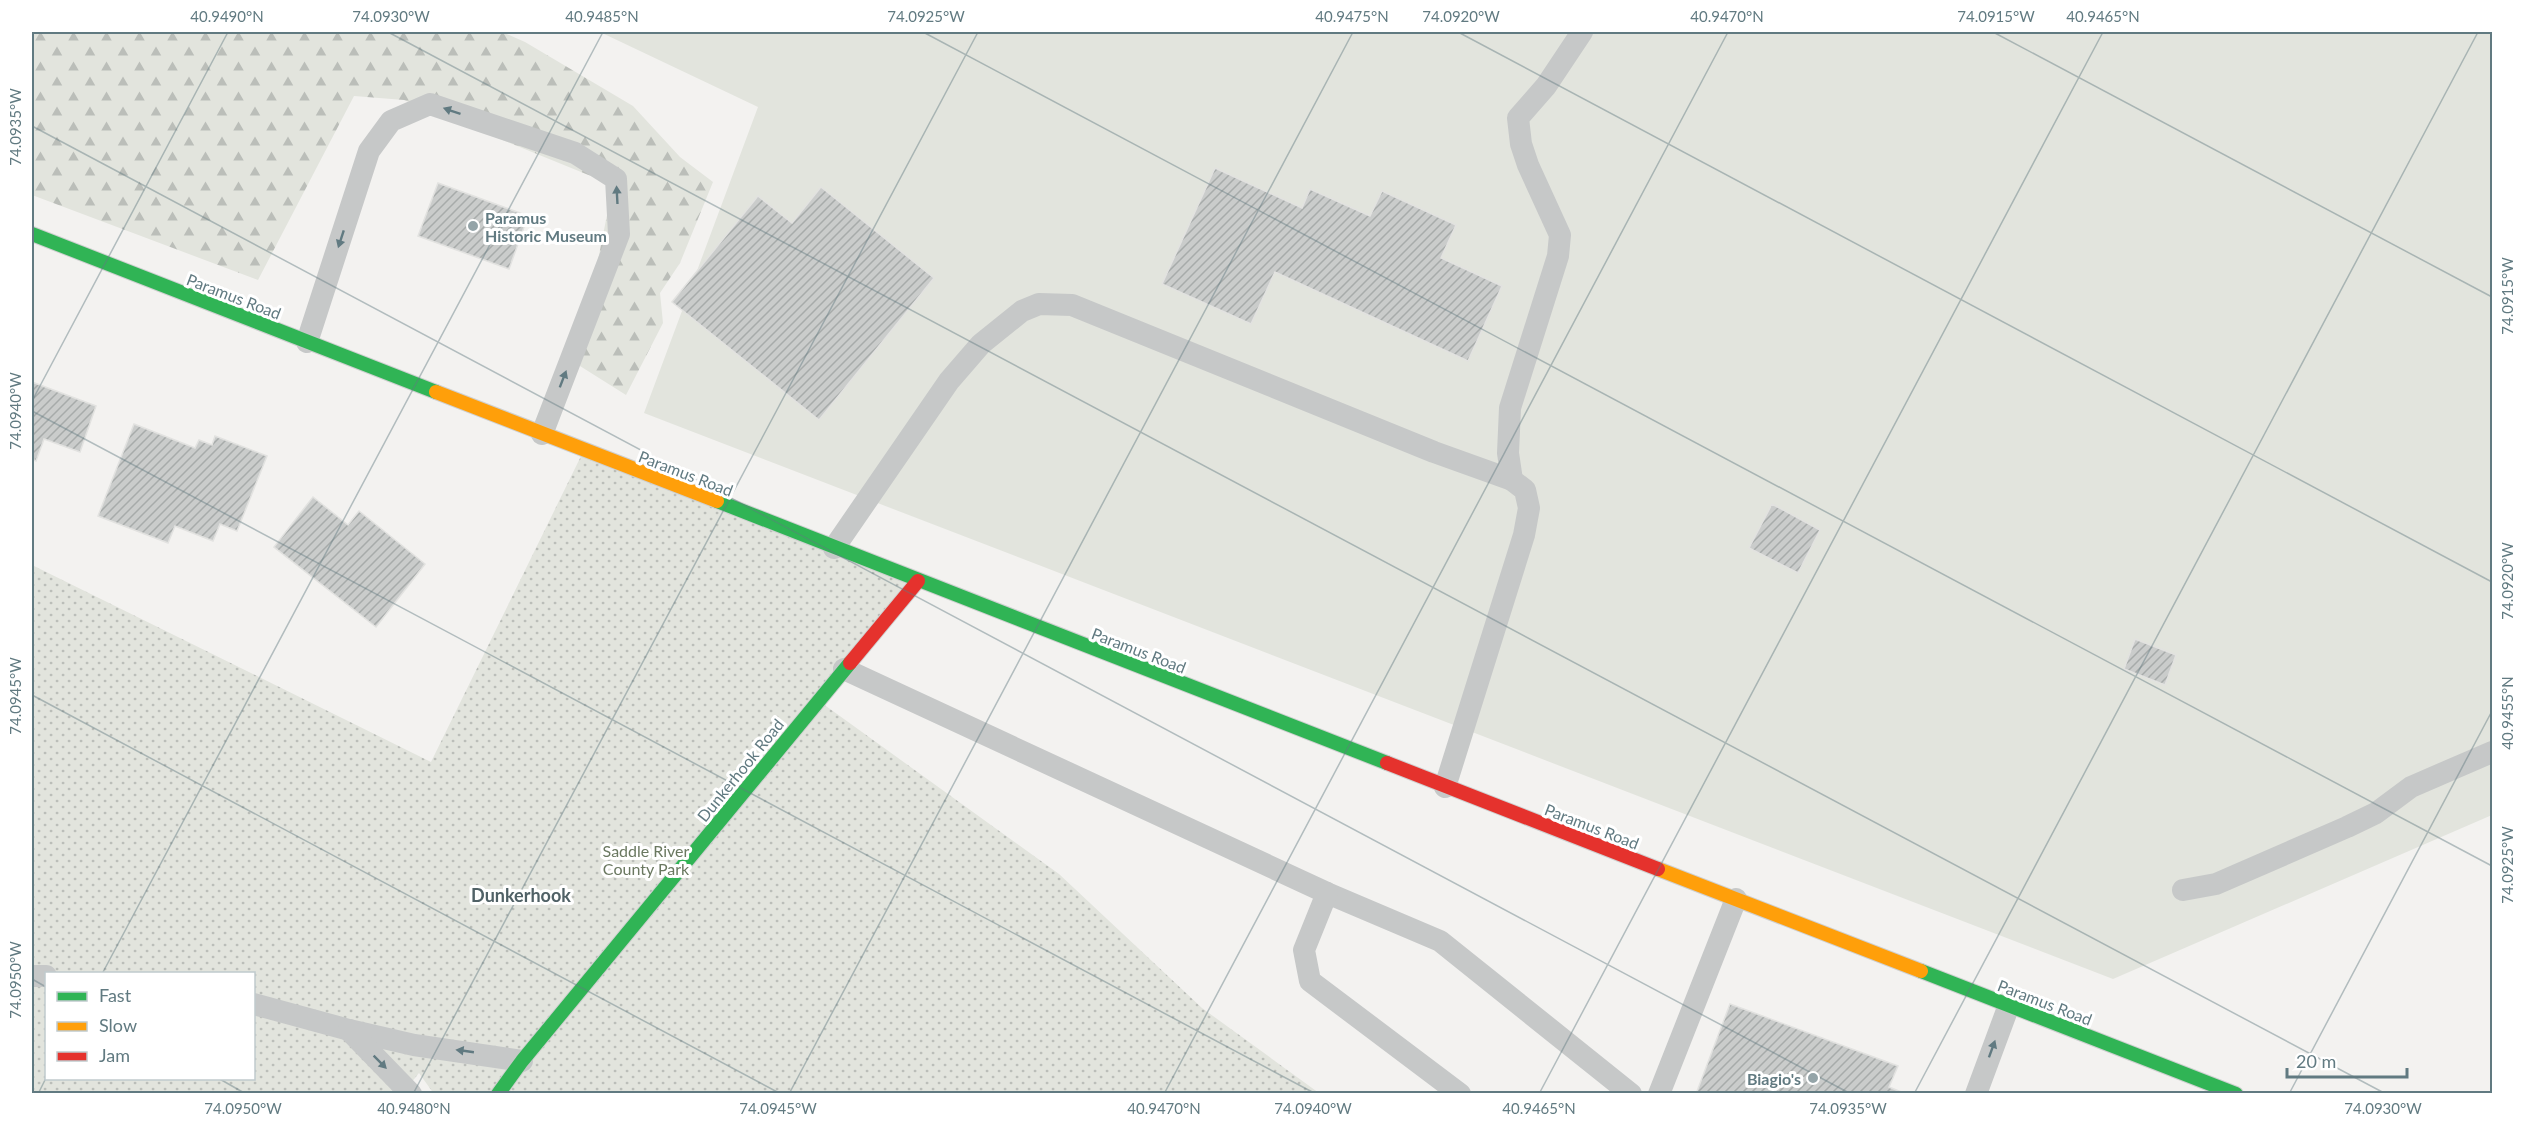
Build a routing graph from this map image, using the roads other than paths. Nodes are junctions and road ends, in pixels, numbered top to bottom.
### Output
1 (1582, 32) edge
2 (32, 234) edge
3 (307, 342) junction
4 (542, 434) junction
5 (1512, 480) junction
6 (834, 548) junction
7 (918, 581) junction
8 (844, 669) junction
9 (2493, 752) edge
10 (1445, 787) junction
11 (2182, 890) dead end
12 (1327, 893) junction
13 (1736, 899) junction
14 (255, 1004) edge
15 (2009, 1005) junction
16 (349, 1030) junction
17 (522, 1061) junction
18 (2212, 1089) edge
19 (411, 1094) edge
20 (498, 1094) edge
21 (1460, 1094) edge
22 (1631, 1094) edge
23 (1659, 1094) edge
24 (1976, 1094) edge
25 (2236, 1094) edge

1 - 5 lane
2 - 3 main road, Paramus Road
3 - 4 main road, Paramus Road
4 -> 3 lane
4 - 6 main road, Paramus Road
5 - 6 lane
5 - 10 lane
6 - 7 main road, Paramus Road
7 - 8 main road, Dunkerhook Road
7 - 10 main road, Paramus Road
8 - 12 lane
8 - 17 main road, Dunkerhook Road
9 - 11 lane
10 - 13 main road, Paramus Road
12 - 21 lane
12 - 22 lane
13 - 15 main road, Paramus Road
13 - 23 lane
14 - 16 lane
15 - 18 main road, Paramus Road
24 -> 15 lane
17 -> 16 lane
16 -> 19 lane
17 - 20 main road, Dunkerhook Road
18 - 25 main road, Paramus Road

